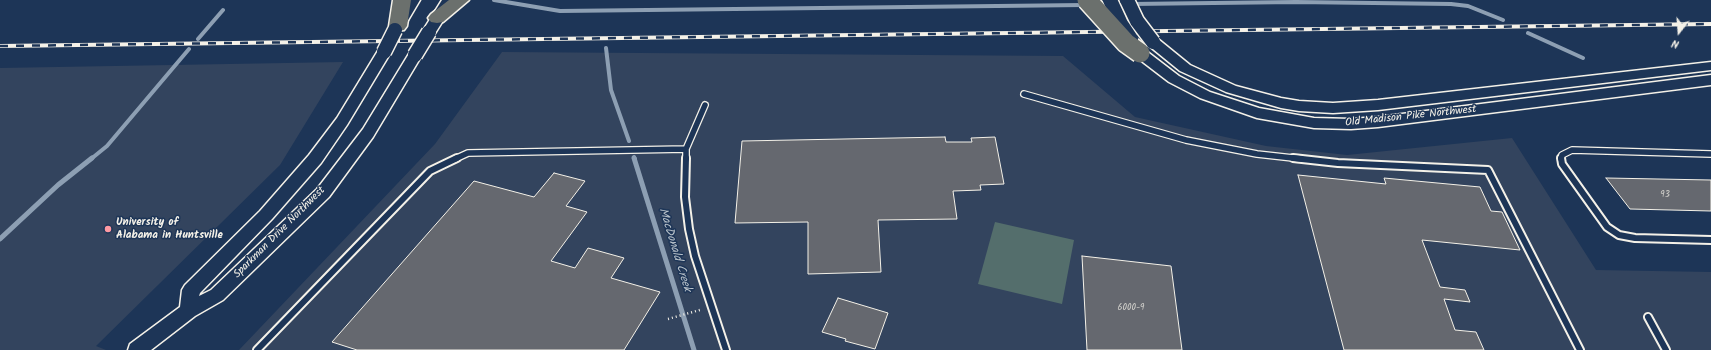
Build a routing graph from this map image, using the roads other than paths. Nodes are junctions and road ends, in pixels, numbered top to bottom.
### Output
1 (402, 0) edge
2 (413, 0) edge
3 (449, 0) edge
4 (460, 0) edge
5 (1087, 0) edge
6 (1110, 0) edge
7 (1127, 0) edge
8 (433, 25) junction
9 (397, 28) junction
10 (1142, 46) junction
11 (1711, 66) edge
12 (1711, 80) edge
13 (1024, 94) dead end
14 (705, 105) dead end
15 (686, 149) junction
16 (1711, 154) edge
17 (1711, 240) edge
18 (189, 311) junction
19 (1648, 317) dead end
20 (139, 349) edge
21 (257, 350) edge
22 (726, 350) edge
23 (1580, 350) edge
24 (1666, 350) edge

1 - 9 highway
2 - 9 main road, Sparkman Drive Northwest
3 - 8 main road, Sparkman Drive Northwest
4 - 8 highway
5 - 10 highway, bridge
6 - 10 main road, Old Madison Pike Northwest, bridge
7 - 10 main road, Old Madison Pike Northwest, bridge
8 - 18 main road, Sparkman Drive Northwest, bridge
9 - 18 main road, Sparkman Drive Northwest, bridge
10 - 11 main road, Old Madison Pike Northwest
10 - 12 main road, Old Madison Pike Northwest
13 - 23 lane
14 - 15 lane
15 - 21 lane
15 - 22 lane
16 - 17 lane
18 - 20 main road, Sparkman Drive Northwest
19 - 24 lane

